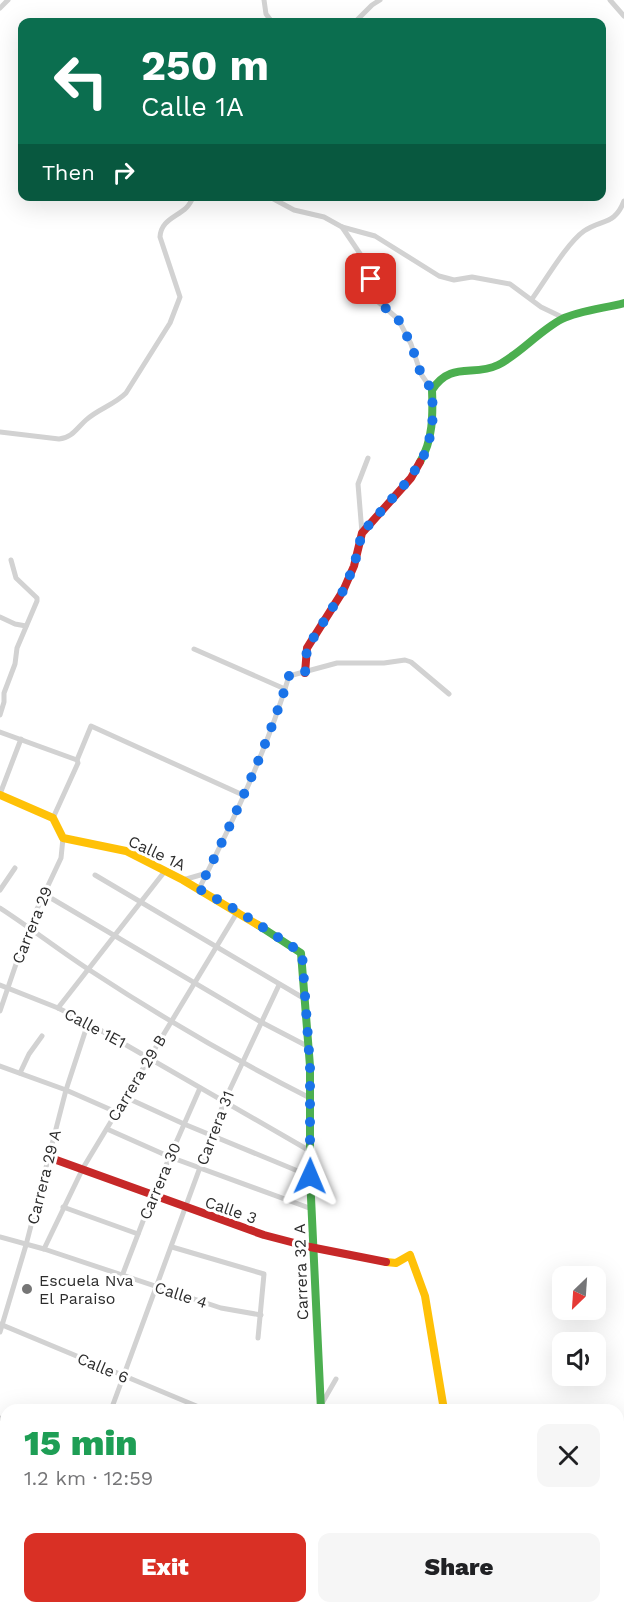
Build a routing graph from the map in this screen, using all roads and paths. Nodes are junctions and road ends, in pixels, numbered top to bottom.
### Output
1 (8, 0) edge
2 (264, 0) edge
3 (380, 0) edge
4 (610, 0) edge
5 (0, 8) edge
6 (624, 16) edge
7 (269, 18) edge
8 (359, 18) edge
9 (191, 201) edge
10 (278, 201) edge
11 (624, 201) edge
12 (342, 227) junction
13 (532, 299) junction
14 (624, 303) edge
15 (564, 318) junction
16 (432, 390) junction
17 (0, 432) edge
18 (368, 458) dead end
19 (362, 533) junction
20 (11, 560) dead end
21 (0, 616) edge
22 (26, 626) junction
23 (194, 649) dead end
24 (305, 673) junction
25 (285, 689) junction
26 (449, 694) dead end
27 (0, 715) edge
28 (0, 732) edge
29 (21, 739) junction
30 (77, 760) junction
31 (0, 771) edge
32 (8, 772) junction
33 (0, 795) edge
34 (243, 795) junction
35 (53, 818) junction
36 (63, 838) junction
37 (15, 868) dead end
38 (165, 871) junction
39 (207, 873) junction
40 (95, 875) dead end
41 (183, 880) junction
42 (199, 889) junction
43 (0, 890) edge
44 (44, 894) junction
45 (140, 902) junction
46 (0, 908) edge
47 (238, 911) junction
48 (29, 926) junction
49 (113, 935) junction
50 (216, 947) junction
51 (302, 953) joint
52 (88, 970) junction
53 (195, 982) junction
54 (0, 985) edge
55 (279, 985) junction
56 (8, 988) junction
57 (305, 999) junction
58 (58, 1008) junction
59 (0, 1011) edge
60 (171, 1021) junction
61 (261, 1022) junction
62 (88, 1023) junction
63 (42, 1036) dead end
64 (309, 1047) junction
65 (149, 1058) junction
66 (242, 1061) junction
67 (0, 1066) edge
68 (20, 1073) junction
69 (200, 1088) junction
70 (66, 1090) junction
71 (125, 1097) junction
72 (310, 1098) junction
73 (224, 1102) junction
74 (116, 1113) junction
75 (184, 1124) junction
76 (107, 1129) junction
77 (212, 1136) junction
78 (310, 1151) junction
79 (48, 1157) junction
80 (170, 1157) junction
81 (83, 1168) junction
82 (199, 1168) junction
83 (310, 1176) junction
84 (153, 1195) junction
85 (63, 1208) junction
86 (185, 1208) junction
87 (312, 1209) junction
88 (138, 1234) junction
89 (0, 1237) edge
90 (26, 1245) junction
91 (172, 1247) junction
92 (314, 1249) junction
93 (44, 1250) junction
94 (122, 1276) junction
95 (158, 1287) junction
96 (261, 1315) junction
97 (1, 1324) edge
98 (0, 1332) edge
99 (258, 1338) dead end
100 (123, 1377) junction
101 (336, 1379) dead end
102 (113, 1404) edge
103 (191, 1404) edge
104 (321, 1404) edge
105 (323, 1404) edge
106 (443, 1404) edge

1 - 5 street
2 - 7 street
3 - 8 street
4 - 6 street
9 - 17 street
10 - 12 street
11 - 13 street
12 - 13 street
12 - 16 street
13 - 15 street
14 - 15 main road
15 - 16 main road
16 - 19 main road
18 - 19 street
19 - 24 main road
20 - 22 street
21 - 22 street
22 - 27 street
23 - 25 street
24 - 25 street
24 - 26 street
25 - 34 street
28 - 29 street
29 - 30 street
29 - 32 street
30 - 34 street
30 - 35 street
31 - 32 street
32 - 33 street
33 - 35 main road
34 - 39 street
35 - 36 main road
36 - 38 main road, Calle 1A
36 - 44 street, Carrera 29
37 - 43 street
38 - 41 main road, Calle 1A
38 - 45 street
39 - 41 street
39 - 42 street
40 - 45 street
41 - 42 main road, Calle 1A
42 - 47 main road, Calle 1A
44 - 48 street, Carrera 29
44 - 49 street
45 - 49 street
45 - 50 street
46 - 48 street
47 - 50 street, Carrera 29 B
47 - 51 main road, Calle 1A
48 - 52 street
48 - 56 street, Carrera 29
49 - 52 street
49 - 53 street
50 - 53 street, Carrera 29 B
50 - 55 street
51 - 57 main road, Carrera 32 A
52 - 58 street
52 - 60 street
53 - 60 street, Carrera 29 B
53 - 61 street
54 - 56 street, Calle 1E1
55 - 57 street
55 - 61 street, Carrera 31
56 - 58 street, Calle 1E1
56 - 59 street, Carrera 29
57 - 64 main road, Carrera 32 A
58 - 62 street, Calle 1E1
60 - 65 street, Carrera 29 B
60 - 66 street
61 - 64 street
61 - 66 street, Carrera 31
62 - 65 street, Calle 1E1
62 - 70 street, Carrera 29 A
63 - 68 street
64 - 72 main road, Carrera 32 A
65 - 69 street, Calle 1E1
65 - 71 street, Carrera 29 B
66 - 72 street
66 - 73 street, Carrera 31
67 - 68 street
68 - 70 street
69 - 73 street, Calle 1E1
69 - 75 street, Carrera 30
70 - 74 street
70 - 79 street, Carrera 29 A
71 - 74 street, Carrera 29 B
71 - 75 street
72 - 78 main road, Carrera 32 A
73 - 77 street, Carrera 31
73 - 78 street, Calle 1E1
74 - 76 street, Carrera 29 B
75 - 77 street
75 - 80 street, Carrera 30
76 - 80 street
76 - 81 street, Carrera 29 B
77 - 82 street, Carrera 31
77 - 83 street
78 - 83 main road, Carrera 32 A
79 - 81 main road, Calle 3
79 - 90 street, Carrera 29 A
80 - 82 street
80 - 84 street, Carrera 30
81 - 84 main road, Calle 3
81 - 85 street, Carrera 29 B
82 - 86 street, Carrera 31
82 - 87 street
83 - 87 main road, Carrera 32 A
84 - 86 main road, Calle 3
84 - 88 street, Carrera 30
85 - 88 street
85 - 93 street, Carrera 29 B
86 - 91 street, Carrera 31
86 - 92 main road, Calle 3
87 - 92 main road, Carrera 32 A
88 - 94 street, Carrera 30
89 - 90 street, Calle 4
90 - 93 street, Calle 4
90 - 97 street, Carrera 29 A
91 - 95 street, Carrera 31
91 - 96 street
92 - 104 main road, Carrera 32 A
92 - 106 main road, Calle 3
93 - 94 street, Calle 4
94 - 95 street, Calle 4
95 - 96 street, Calle 4
95 - 100 street, Carrera 31
96 - 99 street
97 - 98 street, Carrera 29 A
97 - 100 street, Calle 6
100 - 102 street
100 - 103 street, Calle 6
101 - 105 street

